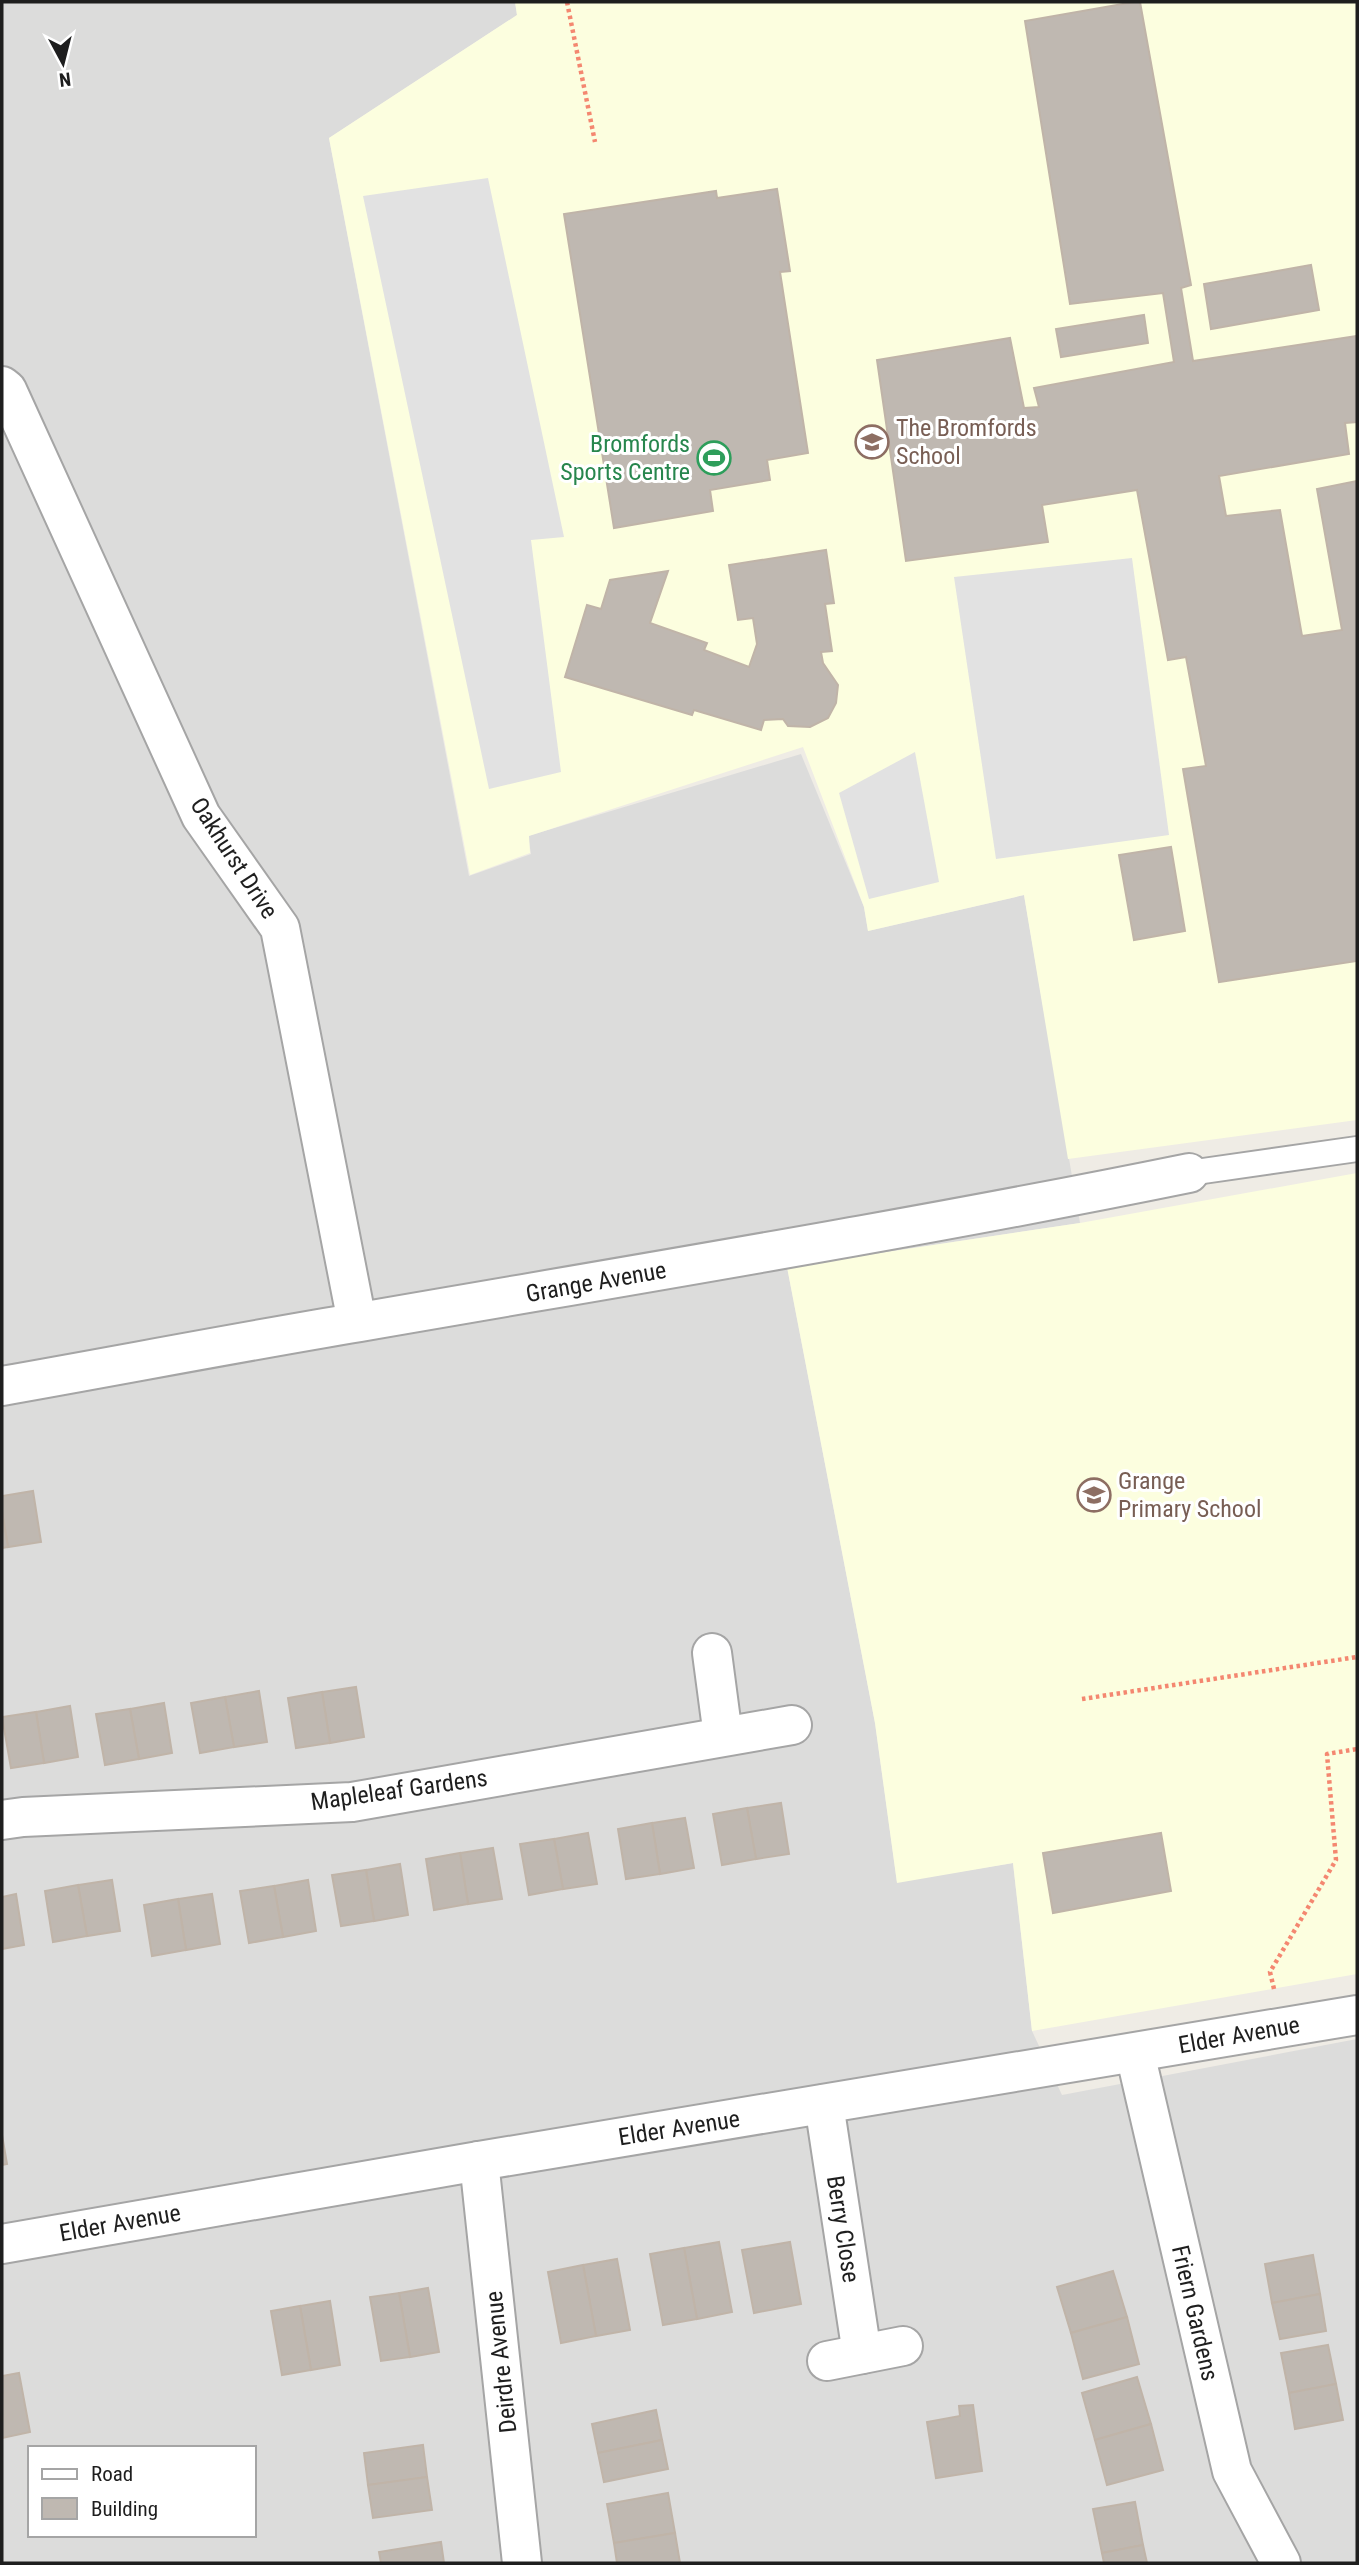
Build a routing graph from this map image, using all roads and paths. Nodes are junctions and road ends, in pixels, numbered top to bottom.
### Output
1 (567, 2) edge
2 (595, 142) dead end
3 (2, 386) edge
4 (1357, 1149) edge
5 (1189, 1173) joint
6 (357, 1322) junction
7 (2, 1386) edge
8 (712, 1653) dead end
9 (1357, 1657) edge
10 (1082, 1699) dead end
11 (792, 1725) dead end
12 (723, 1736) junction
13 (1357, 1749) edge
14 (2, 1820) edge
15 (1357, 2015) edge
16 (1280, 2028) junction
17 (1135, 2053) junction
18 (824, 2104) junction
19 (479, 2161) junction
20 (2, 2244) edge
21 (903, 2346) dead end
22 (522, 2563) edge
23 (1281, 2563) edge

1 - 2 path
3 - 6 street, Oakhurst Drive
4 - 5 lane
5 - 6 street, Grange Avenue
6 - 7 street, Grange Avenue
8 - 12 street
9 - 10 path
11 - 12 street, Mapleleaf Gardens
12 - 14 street, Mapleleaf Gardens
13 - 16 path
15 - 16 street, Elder Avenue
16 - 17 street, Elder Avenue
17 - 18 street, Elder Avenue
17 - 23 street, Friern Gardens
18 - 19 street, Elder Avenue
18 - 21 street, Berry Close
19 - 20 street, Elder Avenue
19 - 22 street, Deirdre Avenue

